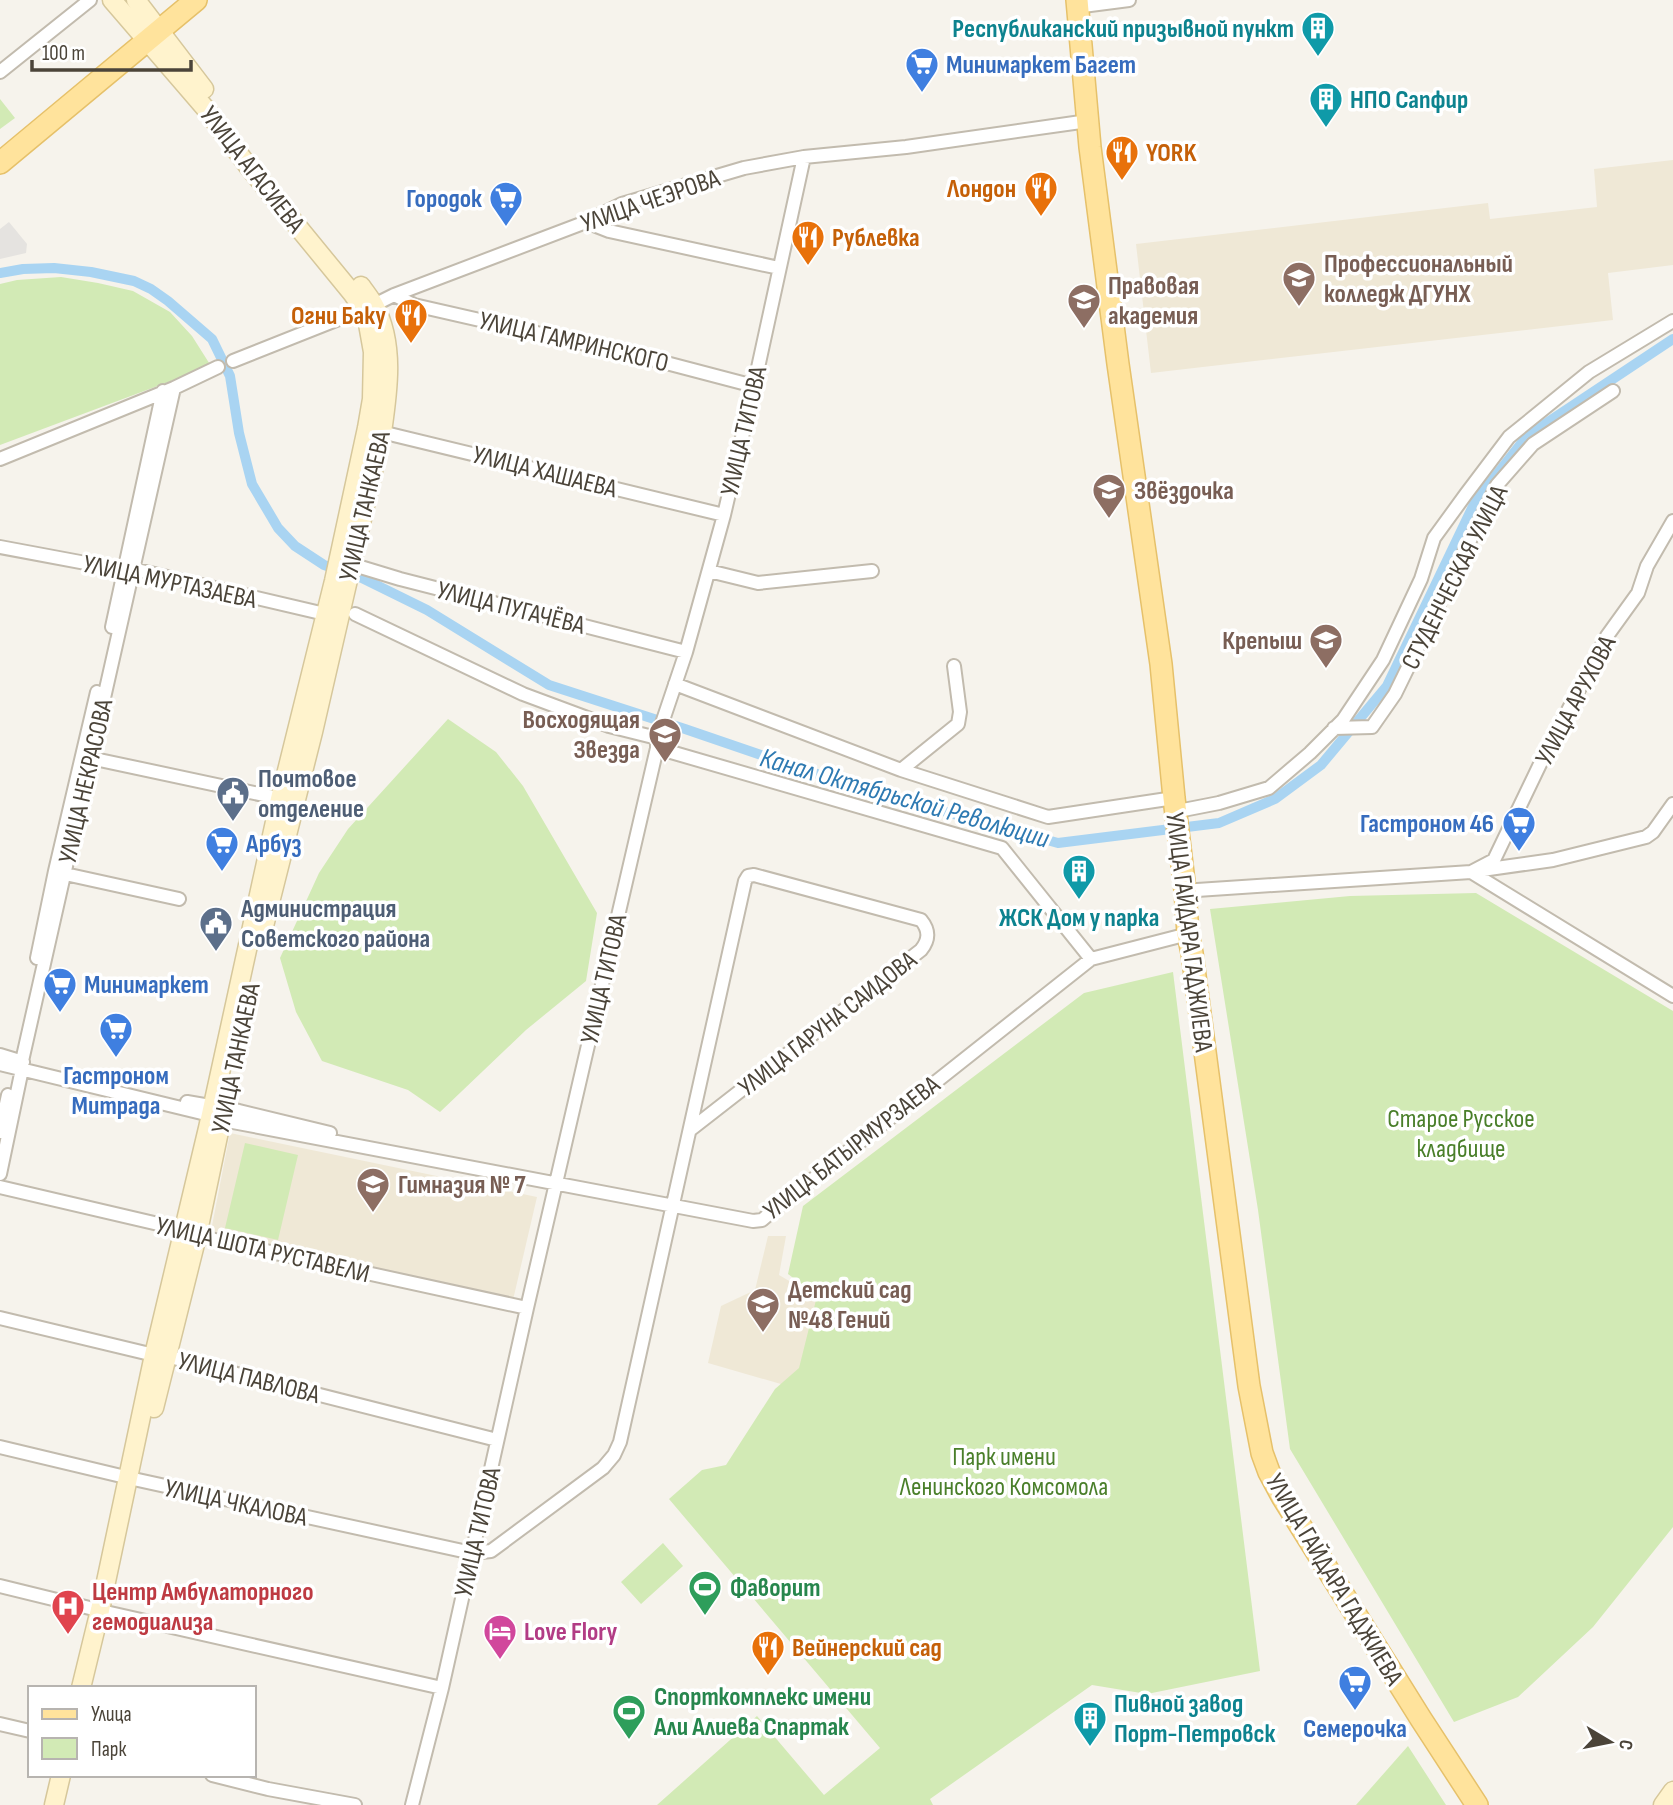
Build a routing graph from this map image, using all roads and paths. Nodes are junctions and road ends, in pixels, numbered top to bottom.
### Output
1 (90, 0) edge
2 (112, 0) edge
3 (136, 0) edge
4 (179, 0) edge
5 (196, 0) edge
6 (1129, 0) edge
7 (1076, 3) edge
8 (149, 31) junction
9 (0, 72) edge
10 (1087, 121) junction
11 (0, 145) edge
12 (804, 157) junction
13 (0, 163) edge
14 (586, 222) junction
15 (779, 268) junction
16 (394, 295) junction
17 (368, 307) junction
18 (1673, 321) edge
19 (233, 361) dead end
20 (218, 367) dead end
21 (754, 386) junction
22 (168, 389) junction
23 (1613, 391) dead end
24 (375, 430) junction
25 (0, 459) edge
26 (724, 515) junction
27 (1673, 521) edge
28 (0, 547) edge
29 (128, 570) junction
30 (872, 570) dead end
31 (344, 571) junction
32 (709, 571) junction
33 (340, 614) junction
34 (687, 652) junction
35 (954, 666) dead end
36 (676, 684) junction
37 (1335, 729) junction
38 (657, 743) junction
39 (85, 758) junction
40 (901, 770) junction
41 (287, 800) junction
42 (1673, 804) edge
43 (1174, 805) junction
44 (59, 872) junction
45 (1471, 872) junction
46 (1183, 890) junction
47 (178, 899) dead end
48 (1187, 934) junction
49 (1091, 959) junction
50 (1673, 996) edge
51 (0, 1055) edge
52 (0, 1064) edge
53 (18, 1064) junction
54 (216, 1112) junction
55 (690, 1130) junction
56 (0, 1132) edge
57 (0, 1174) edge
58 (556, 1183) junction
59 (0, 1186) edge
60 (673, 1204) junction
61 (190, 1233) junction
62 (527, 1308) junction
63 (0, 1318) edge
64 (160, 1355) junction
65 (497, 1440) junction
66 (0, 1447) edge
67 (133, 1478) junction
68 (472, 1553) junction
69 (0, 1586) edge
70 (105, 1611) junction
71 (82, 1686) edge
72 (92, 1686) edge
73 (442, 1688) junction
74 (0, 1724) edge
75 (28, 1731) edge
76 (61, 1777) edge
77 (72, 1777) edge
78 (220, 1777) edge
79 (1673, 1793) edge
80 (54, 1805) edge
81 (66, 1805) edge
82 (355, 1805) edge
83 (412, 1805) edge
84 (1476, 1805) edge
85 (1664, 1805) edge

1 - 9 street
2 - 8 main road, УЛИЦА АГАСИЕВА
3 - 8 main road, УЛИЦА АГАСИЕВА
4 - 8 main road
5 - 8 main road
6 - 7 street
7 - 10 main road, УЛИЦА ГАЙДАРА ГАДЖИЕВА
8 - 11 main road
8 - 13 main road
8 - 17 main road, УЛИЦА АГАСИЕВА
10 - 12 street, УЛИЦА ЧЕЭРОВА
10 - 43 main road, УЛИЦА ГАЙДАРА ГАДЖИЕВА
12 - 14 street, УЛИЦА ЧЕЭРОВА
12 - 15 street, УЛИЦА ТИТОВА
14 - 15 street
14 - 16 street, УЛИЦА ЧЕЭРОВА
15 - 21 street, УЛИЦА ТИТОВА
16 - 17 street, УЛИЦА ЧЕЭРОВА
16 - 21 street, УЛИЦА ГАМРИНСКОГО
17 - 19 street, УЛИЦА ЧЕЭРОВА
17 - 24 main road, УЛИЦА ТАНКАЕВА
18 - 37 street
20 - 22 street
21 - 26 street, УЛИЦА ТИТОВА
22 - 25 street
22 - 29 street, УЛИЦА НЕКРАСОВА
23 - 37 street, СТУДЕНЧЕСКАЯ УЛИЦА
24 - 26 street, УЛИЦА ХАШАЕВА
24 - 31 main road, УЛИЦА ТАНКАЕВА
26 - 32 street, УЛИЦА ТИТОВА
27 - 45 street, УЛИЦА АРУХОВА
28 - 29 street, УЛИЦА МУРТАЗАЕВА
29 - 33 street, УЛИЦА МУРТАЗАЕВА
29 - 39 street, УЛИЦА НЕКРАСОВА
30 - 32 street
31 - 33 main road, УЛИЦА ТАНКАЕВА
31 - 34 street, УЛИЦА ПУГАЧЁВА
32 - 34 street, УЛИЦА ТИТОВА
33 - 38 street, УЛИЦА МУРТАЗАЕВА
33 - 41 main road, УЛИЦА ТАНКАЕВА
34 - 36 street, УЛИЦА ТИТОВА
35 - 40 street
36 - 38 street, УЛИЦА ТИТОВА
36 - 40 street
37 - 43 street
38 - 49 street, УЛИЦА МУРТАЗАЕВА
38 - 58 street, УЛИЦА ТИТОВА
39 - 41 street
39 - 44 street, УЛИЦА НЕКРАСОВА
40 - 43 street
41 - 54 main road, УЛИЦА ТАНКАЕВА
42 - 45 street
43 - 46 main road, УЛИЦА ГАЙДАРА ГАДЖИЕВА
44 - 47 street
44 - 53 street, УЛИЦА НЕКРАСОВА
45 - 46 street
45 - 50 street
46 - 48 main road, УЛИЦА ГАЙДАРА ГАДЖИЕВА
48 - 49 street, УЛИЦА БАТЫРМУРЗАЕВА
48 - 84 main road, УЛИЦА ГАЙДАРА ГАДЖИЕВА
49 - 60 street, УЛИЦА БАТЫРМУРЗАЕВА
51 - 53 street, УЛИЦА БАТЫРМУРЗАЕВА
52 - 53 street, УЛИЦА БАТЫРМУРЗАЕВА
53 - 54 street, УЛИЦА БАТЫРМУРЗАЕВА
53 - 56 street, УЛИЦА НЕКРАСОВА
53 - 57 street, УЛИЦА НЕКРАСОВА
54 - 58 street, УЛИЦА БАТЫРМУРЗАЕВА
54 - 61 main road, УЛИЦА ТАНКАЕВА
55 - 55 street, УЛИЦА ГАРУНА САИДОВА
55 - 60 street, УЛИЦА ГАРУНА САИДОВА
58 - 60 street, УЛИЦА БАТЫРМУРЗАЕВА
58 - 62 street, УЛИЦА ТИТОВА
59 - 61 street, УЛИЦА ШОТА РУСТАВЕЛИ
60 - 68 street, УЛИЦА ГАРУНА САИДОВА
61 - 62 street, УЛИЦА ШОТА РУСТАВЕЛИ
61 - 64 main road, УЛИЦА ТАНКАЕВА
62 - 65 street, УЛИЦА ТИТОВА
63 - 64 street, УЛИЦА ПАВЛОВА
64 - 65 street, УЛИЦА ПАВЛОВА
64 - 67 main road, УЛИЦА ТАНКАЕВА
65 - 68 street, УЛИЦА ТИТОВА
66 - 67 street, УЛИЦА ЧКАЛОВА
67 - 68 street, УЛИЦА ЧКАЛОВА
67 - 70 main road, УЛИЦА ТАНКАЕВА
68 - 73 street, УЛИЦА ТИТОВА
69 - 70 street
70 - 71 main road, УЛИЦА ТАНКАЕВА
70 - 72 main road, УЛИЦА ТАНКАЕВА
70 - 73 street
73 - 83 street, УЛИЦА ТИТОВА
74 - 75 street
76 - 80 main road
77 - 81 main road
78 - 82 street
79 - 85 main road

